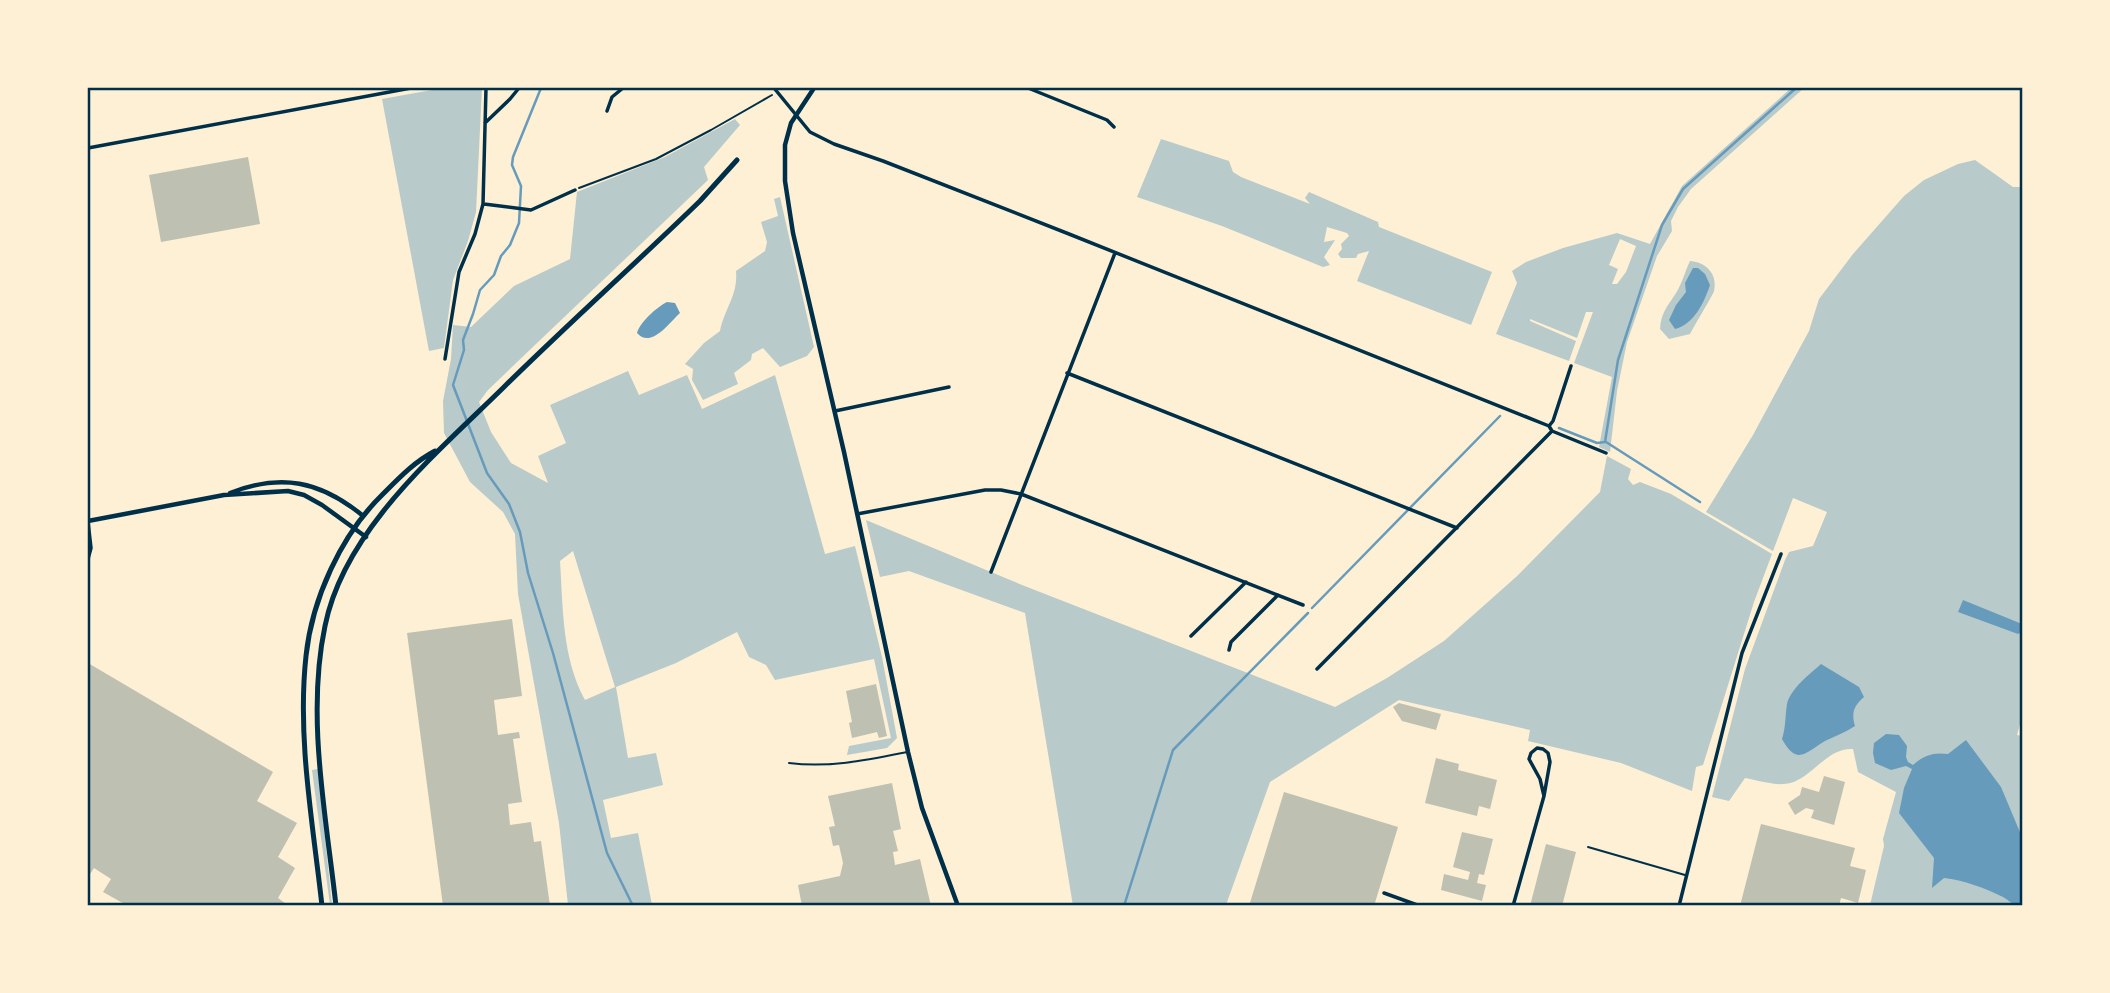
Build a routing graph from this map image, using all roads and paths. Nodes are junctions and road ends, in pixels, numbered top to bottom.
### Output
1 (411, 88) edge
2 (486, 88) edge
3 (519, 88) edge
4 (623, 88) edge
5 (814, 88) edge
6 (1028, 88) edge
7 (775, 90) edge
8 (607, 111) dead end
9 (796, 115) junction
10 (485, 123) junction
11 (1114, 127) dead end
12 (88, 148) edge
13 (737, 160) dead end
14 (575, 190) joint
15 (483, 204) junction
16 (1115, 253) junction
17 (444, 359) dead end
18 (1571, 366) dead end
19 (1067, 373) junction
20 (949, 387) dead end
21 (835, 411) junction
22 (1549, 426) junction
23 (1552, 431) junction
24 (441, 448) junction
25 (1606, 453) dead end
26 (1021, 494) junction
27 (224, 495) junction
28 (857, 514) junction
29 (362, 516) junction
30 (88, 522) edge
31 (374, 526) junction
32 (354, 528) junction
33 (1457, 528) junction
34 (366, 537) junction
35 (1781, 554) dead end
36 (88, 559) edge
37 (990, 572) dead end
38 (1246, 582) junction
39 (1279, 595) junction
40 (1303, 605) dead end
41 (1191, 636) dead end
42 (1229, 650) dead end
43 (1317, 669) dead end
44 (908, 752) junction
45 (789, 763) dead end
46 (1544, 796) junction
47 (1588, 847) dead end
48 (1686, 875) junction
49 (1384, 893) dead end
50 (322, 905) edge
51 (336, 905) edge
52 (958, 905) edge
53 (1420, 905) edge
54 (1513, 905) edge
55 (1679, 905) edge

1 - 12 street
2 - 10 street
3 - 10 street
4 - 8 street
5 - 9 street
6 - 11 street
7 - 9 street
7 - 14 path
9 - 16 street
9 - 21 street
10 - 15 street
13 - 24 main road
14 - 15 street
15 - 17 street
16 - 19 street
16 - 22 street
18 - 22 street
19 - 26 street
19 - 33 street
20 - 21 street
21 - 28 street
22 - 23 street
23 - 25 street
23 - 33 street
24 - 29 main road
24 - 31 main road
26 - 28 street
26 - 37 street
26 - 38 street
27 - 29 street
27 - 30 street
27 - 32 street
28 - 44 street
29 - 31 main road
29 - 32 main road
30 - 36 street
31 - 34 main road
32 - 34 street
32 - 50 main road
33 - 43 street
34 - 51 main road
35 - 48 street
38 - 39 street
38 - 41 street
39 - 40 street
39 - 42 street
44 - 45 lane
44 - 52 street
46 - 46 street
46 - 54 street
47 - 48 lane
48 - 55 street
49 - 53 street

